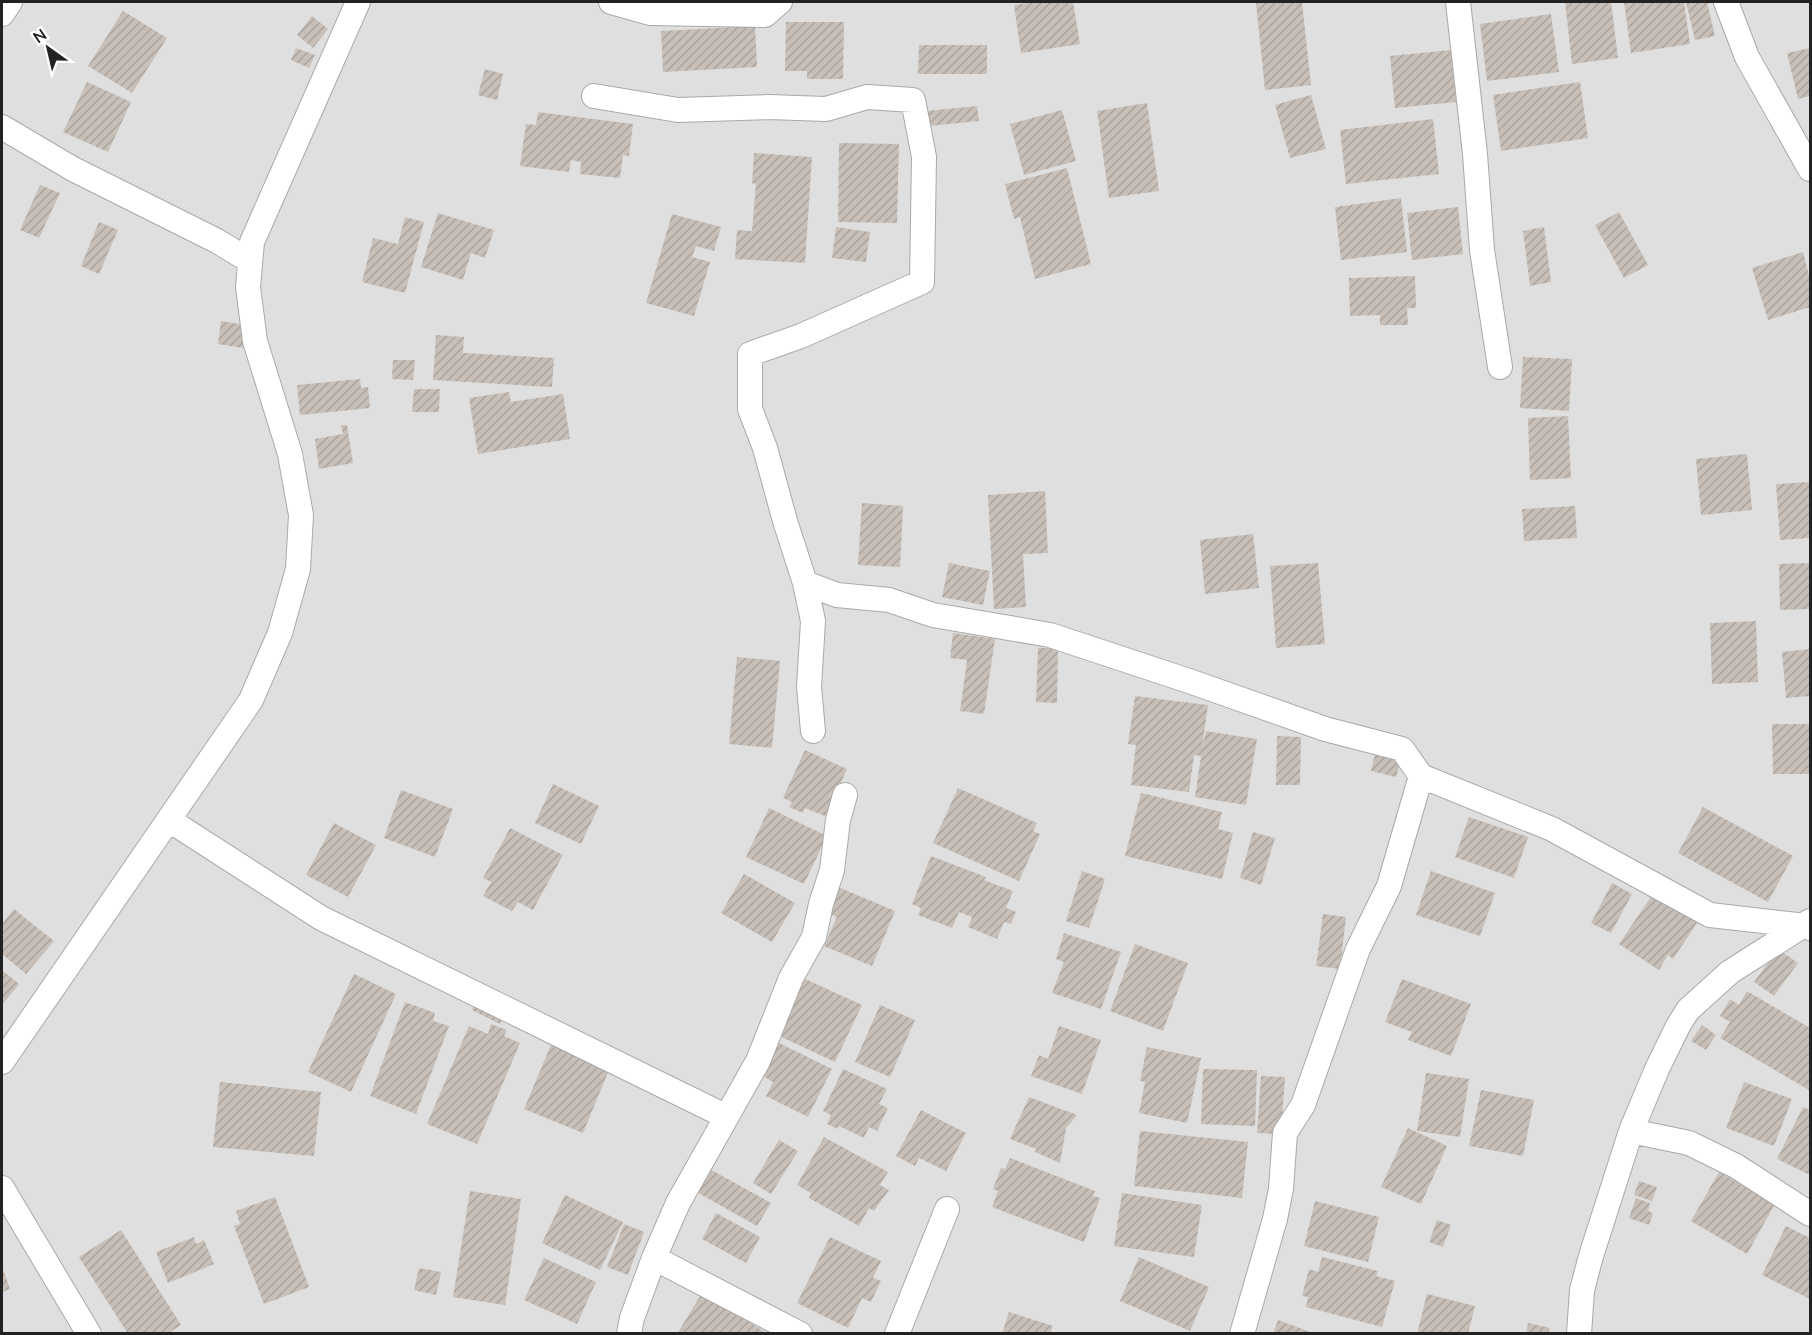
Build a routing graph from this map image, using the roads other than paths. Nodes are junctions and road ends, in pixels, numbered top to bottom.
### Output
1 (10, 2) edge
2 (358, 2) edge
3 (611, 2) edge
4 (780, 2) edge
5 (1458, 2) edge
6 (1725, 2) edge
7 (2, 14) edge
8 (594, 96) dead end
9 (2, 128) edge
10 (1810, 169) edge
11 (250, 261) junction
12 (1500, 367) dead end
13 (805, 583) junction
14 (813, 731) dead end
15 (1421, 776) junction
16 (845, 795) dead end
17 (169, 820) junction
18 (1809, 925) edge
19 (2, 1062) edge
20 (724, 1116) junction
21 (1631, 1131) junction
22 (2, 1188) edge
23 (947, 1209) dead end
24 (1810, 1215) edge
25 (654, 1258) junction
26 (89, 1334) edge
27 (629, 1334) edge
28 (800, 1334) edge
29 (897, 1334) edge
30 (1242, 1334) edge
31 (1579, 1334) edge

1 - 7 street
2 - 11 street
3 - 4 street
5 - 12 street
6 - 10 street
8 - 13 street
9 - 11 street
11 - 17 street
13 - 14 street
13 - 15 street
15 - 18 street
15 - 30 street
16 - 20 street
17 - 19 street
17 - 20 street
18 - 21 street
20 - 25 street
21 - 24 street
21 - 31 street
22 - 26 street
23 - 29 street
25 - 27 street
25 - 28 street

